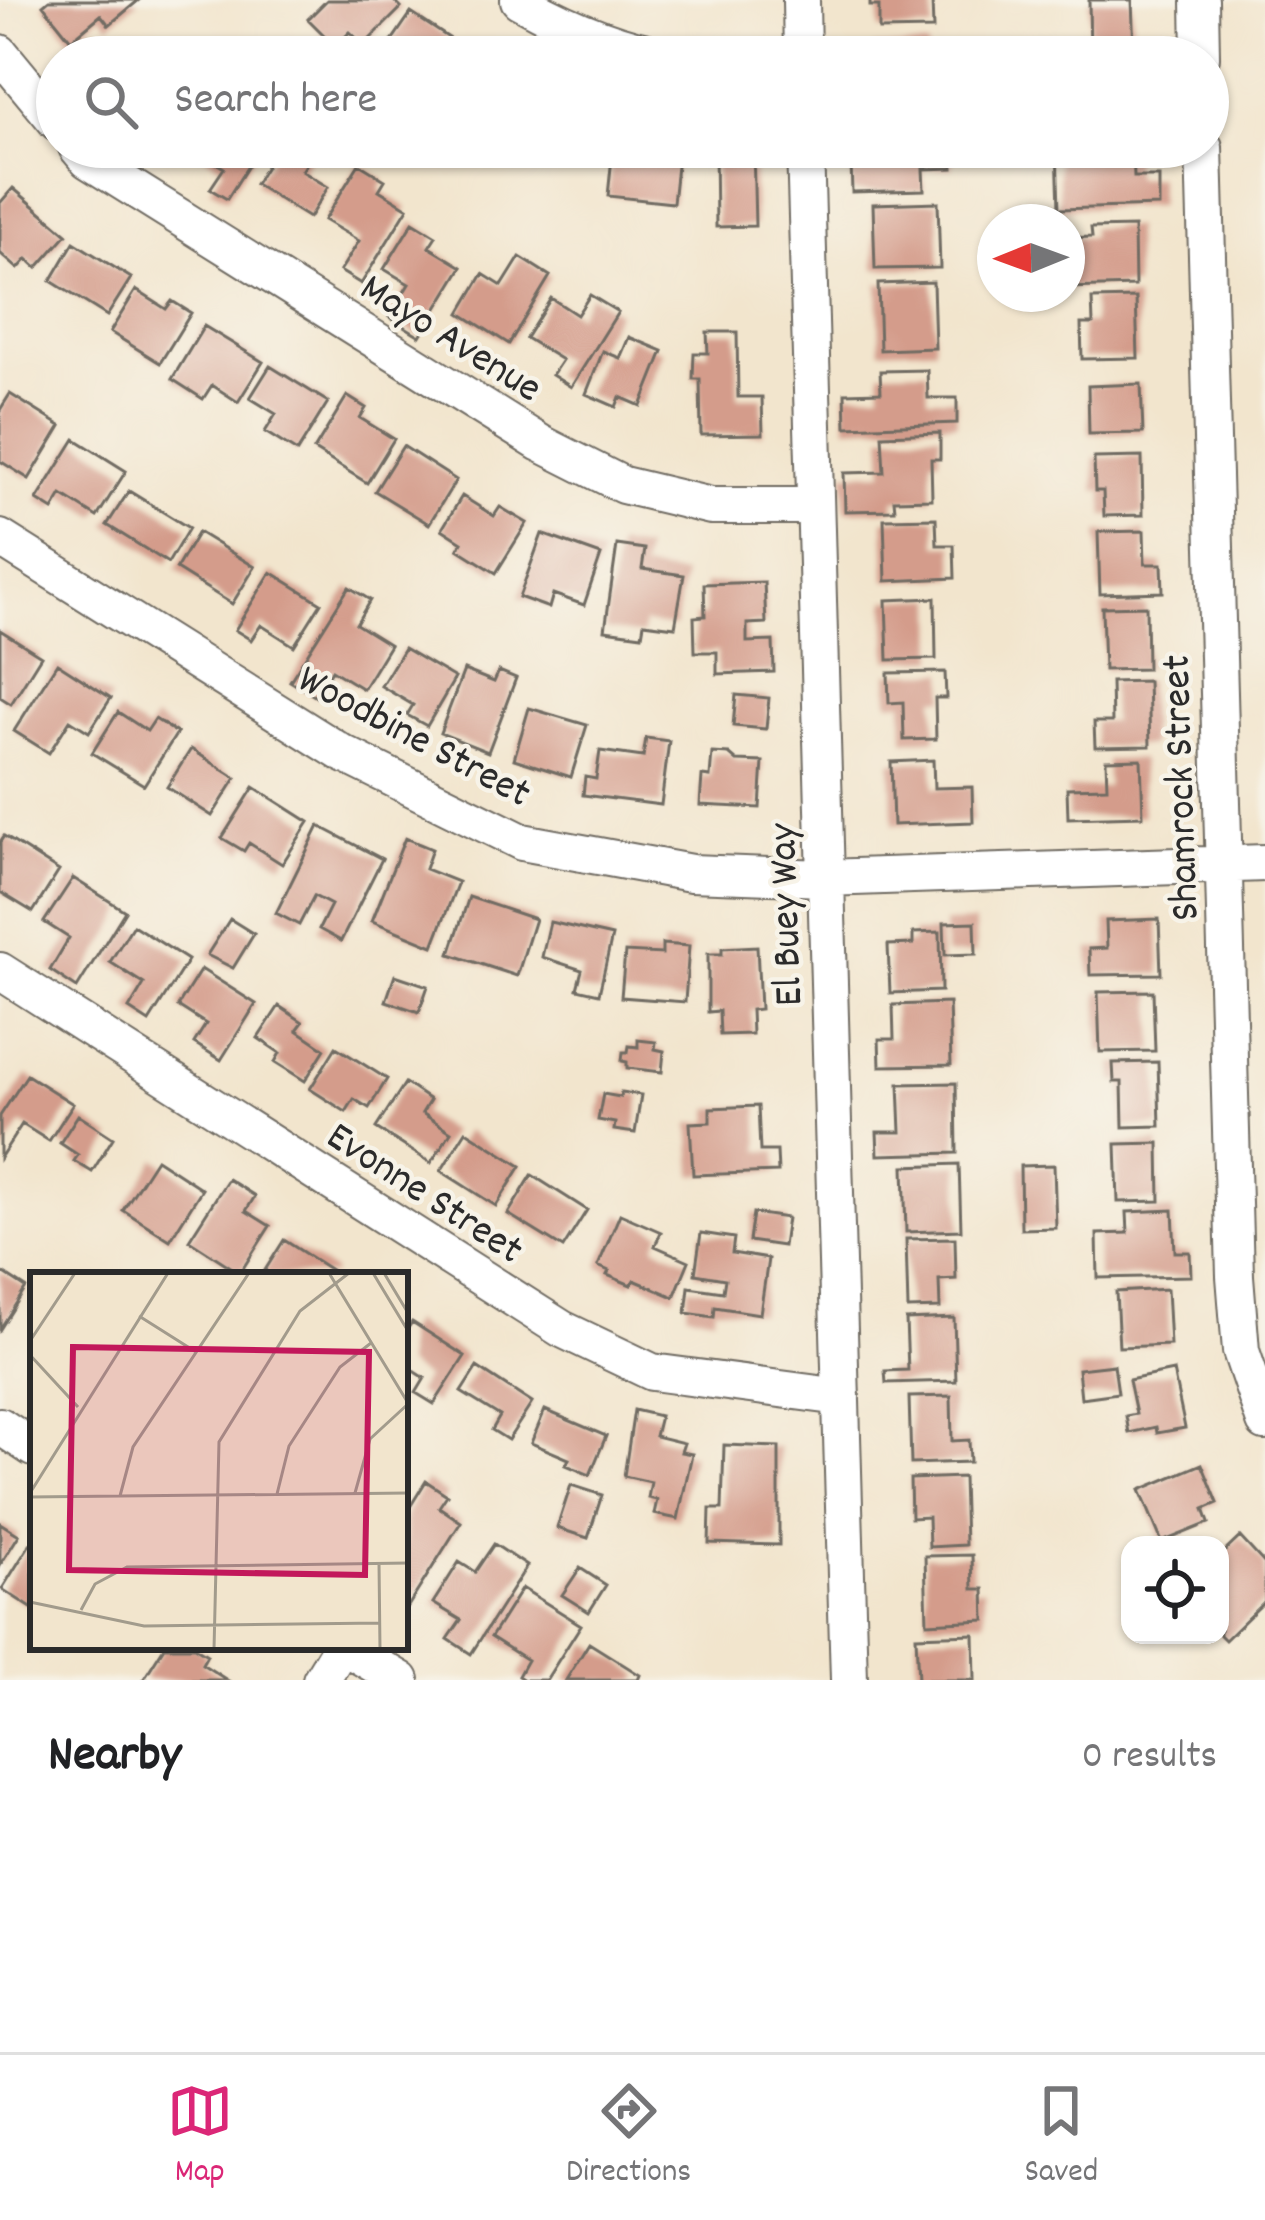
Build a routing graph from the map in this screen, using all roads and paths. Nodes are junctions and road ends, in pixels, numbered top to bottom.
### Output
1 (519, 0) edge
2 (801, 0) edge
3 (1200, 0) edge
4 (593, 36) edge
5 (802, 36) edge
6 (1201, 36) edge
7 (0, 53) edge
8 (36, 97) edge
9 (101, 168) edge
10 (806, 168) edge
11 (1205, 168) edge
12 (815, 506) junction
13 (0, 538) edge
14 (1265, 862) edge
15 (1224, 864) junction
16 (825, 878) junction
17 (5, 985) edge
18 (841, 1397) junction
19 (1265, 1422) edge
20 (0, 1426) edge
21 (30, 1446) edge
22 (341, 1650) edge
23 (348, 1650) edge
24 (321, 1680) edge
25 (401, 1680) edge
26 (849, 1680) edge

1 - 4 street
2 - 5 street
3 - 6 street
7 - 8 street
9 - 12 street, Mayo Avenue
10 - 12 street, El Buey Way
11 - 15 street, Shamrock Street
12 - 16 street, El Buey Way
13 - 16 street, Woodbine Street
14 - 15 street, Woodbine Street
15 - 16 street, Woodbine Street
15 - 19 street, Shamrock Street
16 - 18 street, El Buey Way
17 - 18 street, Evonne Street
18 - 26 street, El Buey Way
20 - 21 street
22 - 24 street
23 - 25 street

